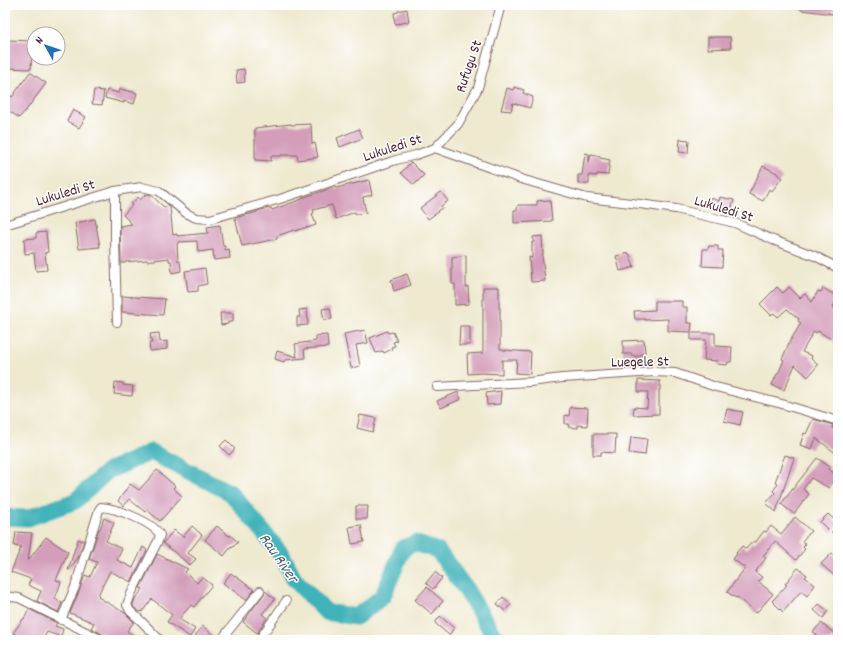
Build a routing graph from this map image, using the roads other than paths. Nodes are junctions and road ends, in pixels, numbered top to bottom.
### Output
1 (501, 5) edge
2 (435, 148) junction
3 (115, 191) junction
4 (5, 225) edge
5 (838, 268) edge
6 (116, 322) dead end
7 (437, 387) dead end
8 (838, 420) edge
9 (260, 591) dead end
10 (5, 596) edge
11 (286, 602) dead end
12 (61, 620) junction
13 (102, 640) edge
14 (160, 640) edge
15 (221, 640) edge
16 (259, 640) edge

1 - 2 street, Rufugu St
2 - 3 street, Lukuledi St
2 - 5 street, Lukuledi St
3 - 4 street, Lukuledi St
3 - 6 street
7 - 8 street, Luegele St
9 - 15 street
10 - 12 street
11 - 16 street
12 - 13 street
12 - 14 street

